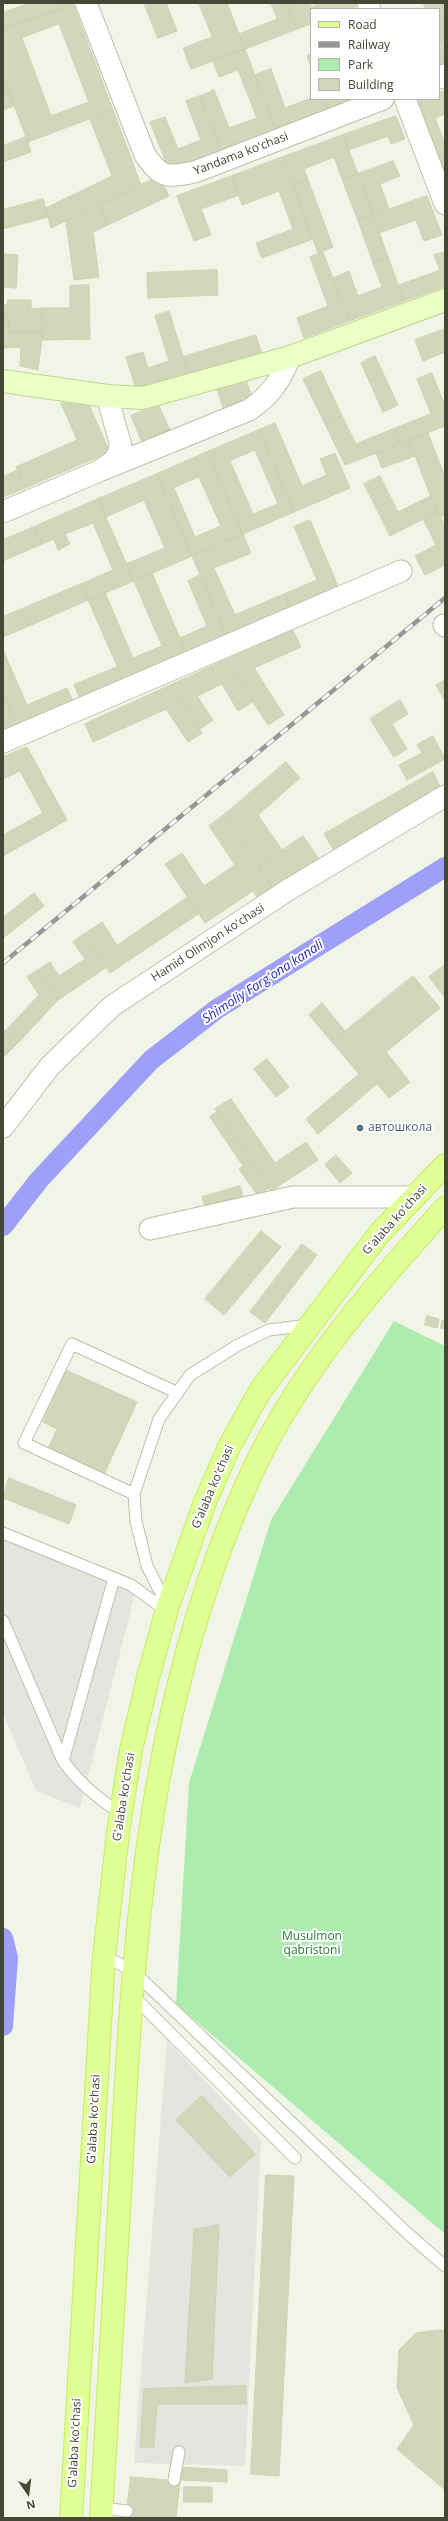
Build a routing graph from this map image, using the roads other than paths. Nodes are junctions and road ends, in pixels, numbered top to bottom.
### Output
1 (86, 3) edge
2 (380, 100) edge
3 (405, 100) edge
4 (445, 204) edge
5 (445, 300) edge
6 (290, 357) junction
7 (3, 381) edge
8 (107, 396) junction
9 (99, 471) junction
10 (3, 512) edge
11 (401, 571) dead end
12 (3, 742) edge
13 (445, 796) edge
14 (33, 1088) junction
15 (3, 1101) edge
16 (3, 1127) edge
17 (445, 1165) edge
18 (415, 1197) junction
19 (445, 1208) edge
20 (150, 1229) dead end
21 (309, 1325) junction
22 (178, 1392) junction
23 (134, 1494) junction
24 (3, 1534) edge
25 (114, 1578) junction
26 (168, 1609) junction
27 (3, 1621) edge
28 (64, 1761) junction
29 (121, 1814) junction
30 (104, 1956) junction
31 (133, 1971) junction
32 (131, 1995) junction
33 (295, 2158) dead end
34 (445, 2266) edge
35 (179, 2452) dead end
36 (174, 2480) dead end
37 (127, 2511) dead end
38 (101, 2513) edge
39 (71, 2518) edge

1 - 2 street, Yandama koʻchasi
3 - 4 street
5 - 6 street
6 - 8 street
6 - 9 street
7 - 8 street
8 - 9 street
9 - 10 street
11 - 12 street
13 - 14 street, Hamid Olimjon koʻchasi
14 - 15 street
14 - 16 street, Hamid Olimjon koʻchasi
17 - 18 main road, G'alaba ko'chasi
18 - 20 street
18 - 21 main road, G'alaba ko'chasi
19 - 31 main road
21 - 22 lane
21 - 26 main road, G'alaba ko'chasi
22 - 23 lane
22 - 23 lane
23 - 26 lane
24 - 25 lane
25 - 26 lane
25 - 28 lane
26 - 29 main road, G'alaba ko'chasi
27 - 28 lane
28 - 29 lane
29 - 30 main road, G'alaba ko'chasi
30 - 31 lane
30 - 39 main road, G'alaba ko'chasi
31 - 32 main road
31 - 34 lane
32 - 33 lane
32 - 38 main road
35 - 36 lane
37 - 38 lane

